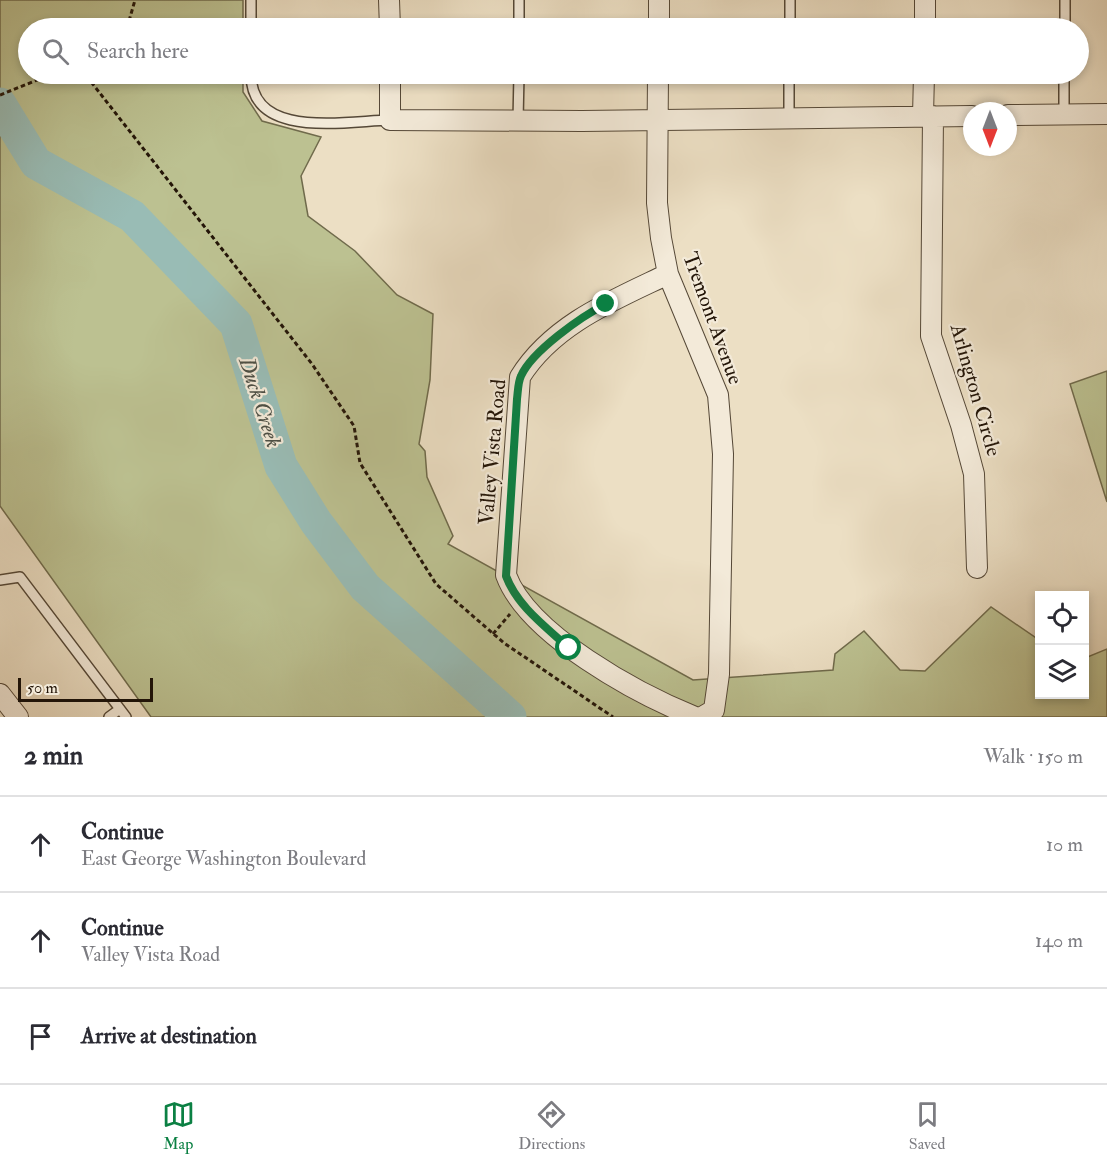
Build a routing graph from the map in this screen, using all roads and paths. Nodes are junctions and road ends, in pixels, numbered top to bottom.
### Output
1 (135, 0) edge
2 (251, 0) edge
3 (389, 0) edge
4 (519, 0) edge
5 (659, 0) edge
6 (790, 0) edge
7 (925, 0) edge
8 (1065, 0) edge
9 (130, 18) edge
10 (251, 18) edge
11 (390, 18) edge
12 (519, 18) edge
13 (659, 18) edge
14 (789, 18) edge
15 (925, 18) edge
16 (1065, 18) edge
17 (24, 84) edge
18 (93, 84) edge
19 (253, 84) edge
20 (390, 84) edge
21 (519, 84) edge
22 (658, 84) edge
23 (789, 84) edge
24 (925, 84) edge
25 (1065, 84) edge
26 (0, 95) edge
27 (1064, 114) junction
28 (1107, 114) edge
29 (1017, 115) edge
30 (928, 116) junction
31 (963, 116) edge
32 (789, 118) junction
33 (390, 120) junction
34 (657, 120) junction
35 (518, 121) junction
36 (668, 274) junction
37 (977, 568) dead end
38 (0, 580) edge
39 (521, 601) junction
40 (494, 634) junction
41 (0, 694) edge
42 (120, 708) junction
43 (18, 717) edge
44 (109, 717) edge
45 (126, 717) edge
46 (613, 717) edge
47 (695, 717) edge
48 (702, 717) edge

1 - 9 path
2 - 10 lane
3 - 11 street
4 - 12 lane
5 - 13 street
6 - 14 lane
7 - 15 street
8 - 16 lane
17 - 26 path
18 - 40 path
19 - 33 lane
20 - 33 street
21 - 35 lane
22 - 34 street, Tremont Avenue
23 - 32 lane
24 - 30 street, Arlington Circle
25 - 27 lane
27 - 28 street
27 - 29 street
30 - 31 street
30 - 32 street
30 - 37 street, Arlington Circle
32 - 34 street
33 - 35 street
34 - 35 street
34 - 36 street, Tremont Avenue
36 - 39 street, Valley Vista Road
36 - 48 street, Tremont Avenue
38 - 42 lane
39 - 40 path
39 - 47 street, Valley Vista Road
40 - 46 path
41 - 43 street
42 - 44 lane
42 - 45 lane

